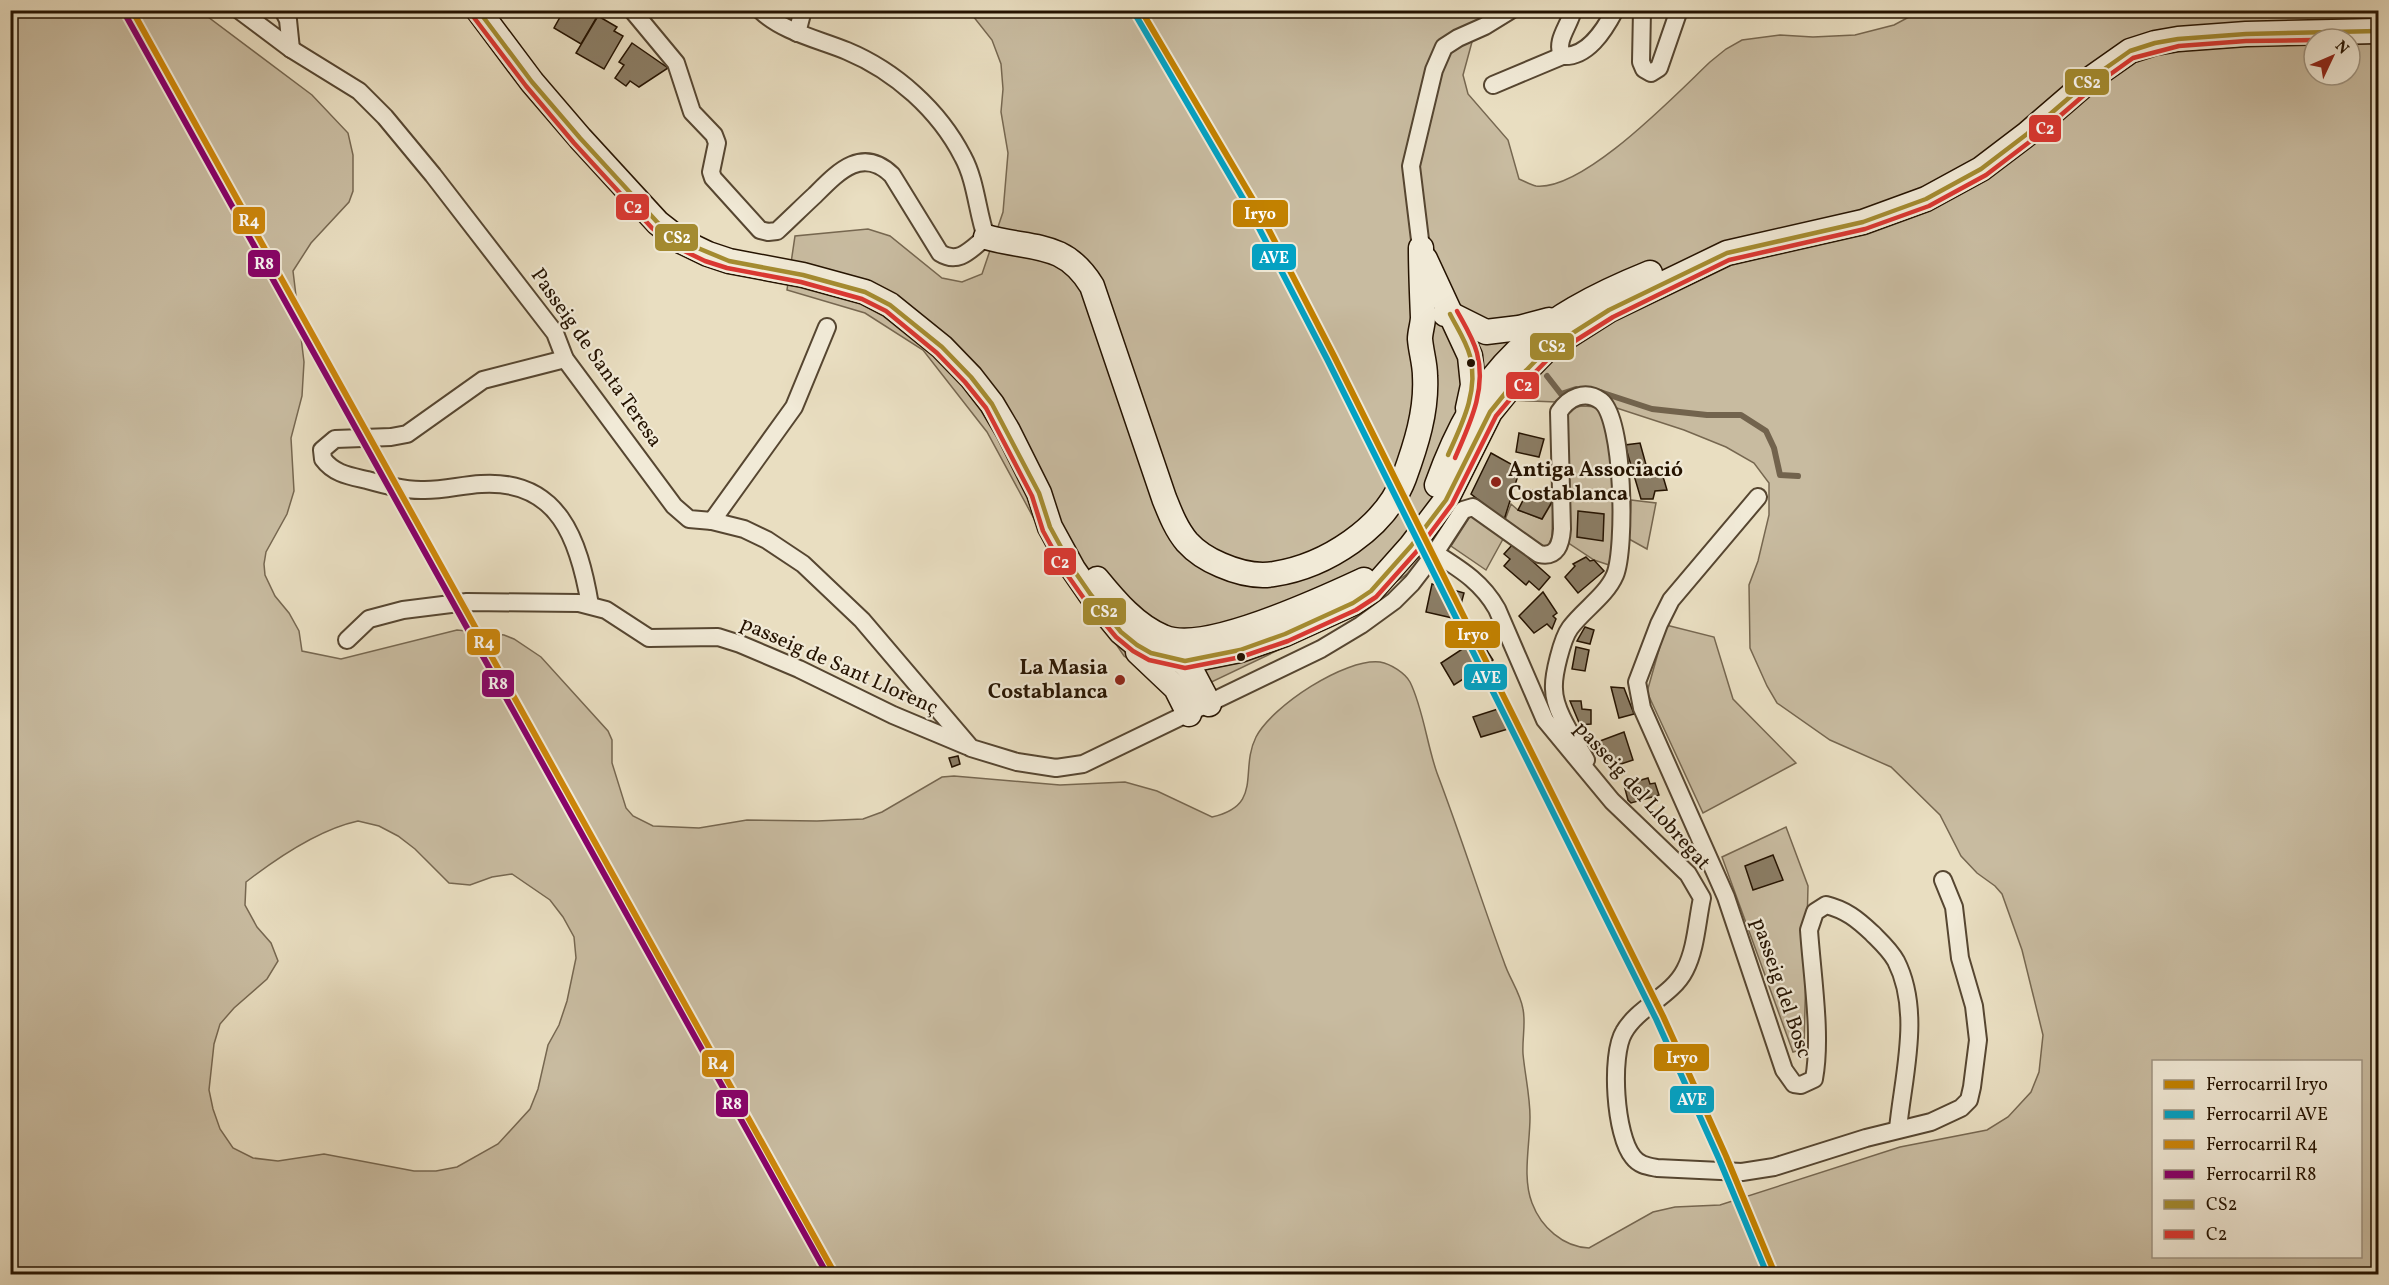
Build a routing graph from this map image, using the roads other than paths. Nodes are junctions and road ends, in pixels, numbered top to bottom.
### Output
1 (238, 10) edge
2 (283, 10) edge
3 (478, 10) edge
4 (632, 10) edge
5 (760, 10) edge
6 (803, 10) edge
7 (1511, 10) edge
8 (1573, 10) edge
9 (1616, 10) edge
10 (1642, 10) edge
11 (1678, 10) edge
12 (2379, 31) edge
13 (797, 33) junction
14 (291, 49) junction
15 (1562, 56) junction
16 (1493, 85) dead end
17 (986, 237) junction
18 (1421, 248) junction
19 (1727, 253) junction
20 (1450, 314) junction
21 (1558, 318) junction
22 (1423, 319) junction
23 (827, 327) dead end
24 (1486, 332) junction
25 (1546, 350) junction
26 (1470, 356) junction
27 (565, 359) junction
28 (1503, 365) junction
29 (1490, 412) junction
30 (1466, 417) junction
31 (1039, 493) junction
32 (1758, 497) dead end
33 (712, 521) junction
34 (1425, 524) junction
35 (1435, 554) junction
36 (1393, 566) junction
37 (591, 604) junction
38 (1247, 627) junction
39 (1148, 628) junction
40 (1121, 632) junction
41 (347, 640) dead end
42 (1185, 661) junction
43 (1176, 688) junction
44 (1199, 709) junction
45 (971, 748) junction
46 (1598, 784) junction
47 (1943, 880) dead end
48 (1726, 897) junction
49 (1702, 898) junction
50 (1898, 1130) junction

1 - 14 street, Passeig de Santa Teresa
2 - 14 street
3 - 31 main road
4 - 17 street
5 - 13 street
6 - 13 street
7 - 18 street
8 - 15 street
9 - 15 street
10 - 11 street
12 - 19 main road
13 - 17 street
14 - 27 street, Passeig de Santa Teresa
15 - 16 street
17 - 22 main road
18 - 20 main road
18 - 22 main road
19 - 21 main road
19 - 25 main road
20 - 22 main road
20 - 24 main road
20 - 26 main road
21 - 24 main road
21 - 28 main road
23 - 33 street
24 - 28 main road
25 - 28 main road
25 - 29 main road
26 - 28 main road
26 - 30 main road
27 - 33 street, Passeig de Santa Teresa
27 - 37 street
28 - 29 main road
28 - 30 main road
29 - 34 main road
30 - 34 main road
31 - 39 main road
31 - 40 main road
32 - 48 street, passeig del Bosc
33 - 45 street, Passeig de Santa Teresa
34 - 36 main road
35 - 44 street
35 - 46 street, passeig del Llobregat
35 - 46 street
36 - 38 main road
36 - 42 main road
37 - 41 street, passeig de Sant Llorenç
37 - 45 street, passeig de Sant Llorenç
38 - 39 main road
38 - 42 main road
39 - 42 main road
40 - 42 main road
40 - 43 main road
42 - 43 main road
42 - 44 main road
43 - 44 main road
44 - 45 street, passeig de Sant Llorenç
46 - 49 street, passeig del Llobregat
47 - 50 street, passeig del Llobregat
48 - 49 street
48 - 50 street, passeig del Bosc
49 - 50 street, passeig del Llobregat

